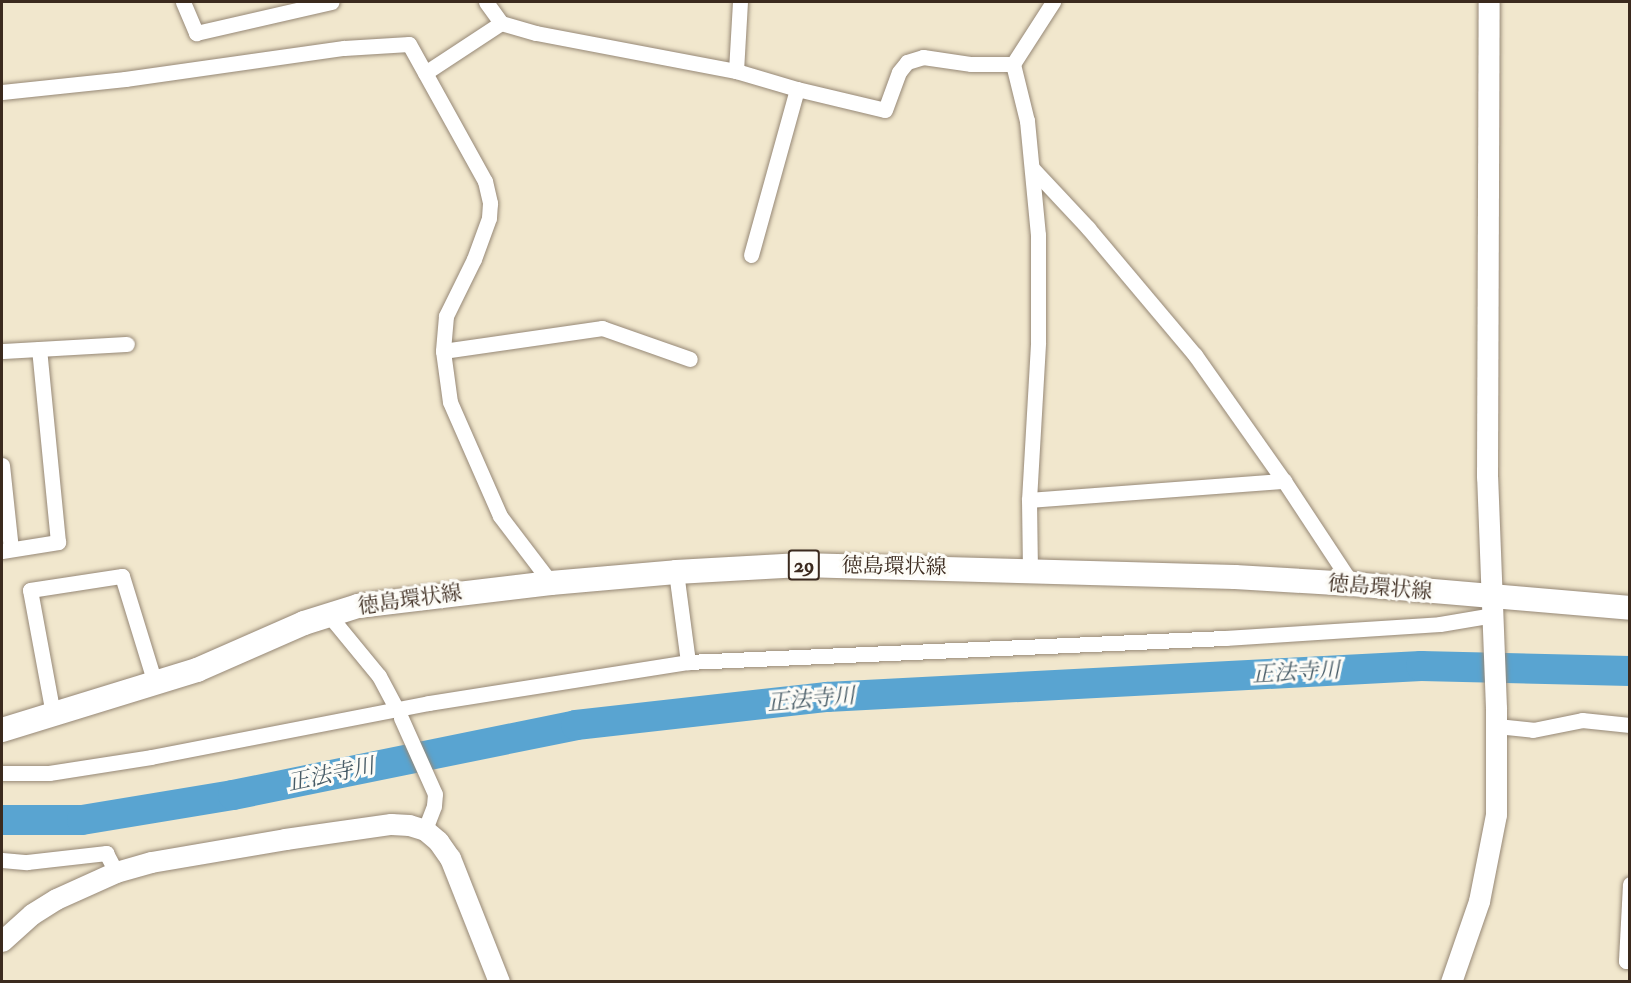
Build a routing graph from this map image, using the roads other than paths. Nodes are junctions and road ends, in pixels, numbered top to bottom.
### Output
1 (183, 2) edge
2 (331, 2) edge
3 (486, 2) edge
4 (740, 2) edge
5 (1053, 2) edge
6 (1489, 2) edge
7 (501, 23) junction
8 (1014, 64) junction
9 (736, 71) junction
10 (425, 73) junction
11 (797, 89) junction
12 (2, 92) edge
13 (1033, 170) junction
14 (751, 255) dead end
15 (126, 344) dead end
16 (39, 349) junction
17 (2, 351) edge
18 (443, 351) junction
19 (690, 359) dead end
20 (2, 465) edge
21 (1284, 481) junction
22 (1029, 500) junction
23 (6, 550) edge
24 (1030, 571) junction
25 (676, 572) junction
26 (551, 583) junction
27 (1352, 584) junction
28 (1629, 608) edge
29 (1493, 613) junction
30 (328, 614) junction
31 (688, 662) junction
32 (155, 683) junction
33 (53, 714) junction
34 (399, 714) junction
35 (1497, 717) junction
36 (1629, 725) edge
37 (2, 730) edge
38 (2, 773) edge
39 (425, 830) junction
40 (2, 860) edge
41 (116, 872) junction
42 (1629, 884) edge
43 (2, 941) edge
44 (1629, 961) edge
45 (499, 981) edge
46 (1451, 981) edge

1 - 2 street
3 - 7 street
4 - 9 street
5 - 8 street
6 - 29 street
7 - 9 street
7 - 10 street
8 - 11 street
8 - 13 street
9 - 11 street
10 - 12 street
10 - 18 street
11 - 14 street
13 - 21 street
13 - 22 street
15 - 16 street
16 - 17 street
16 - 23 street
18 - 19 street
18 - 26 street
20 - 23 street
21 - 22 street
21 - 27 street
22 - 24 street
24 - 25 main road, 徳島環状線 / 29
24 - 27 main road, 徳島環状線 / 29
25 - 26 main road, 徳島環状線 / 29
25 - 31 street
26 - 30 main road, 徳島環状線 / 29
27 - 29 main road, 徳島環状線 / 29
28 - 29 main road, 徳島環状線 / 29
29 - 31 street
29 - 35 street
30 - 32 main road, 徳島環状線 / 29
30 - 34 street
31 - 34 street
32 - 33 main road, 徳島環状線 / 29
32 - 33 street
33 - 37 main road, 徳島環状線 / 29
34 - 38 street
34 - 39 street
35 - 36 street
35 - 46 street
39 - 41 street
39 - 45 street
40 - 41 street
41 - 43 street
42 - 44 street

